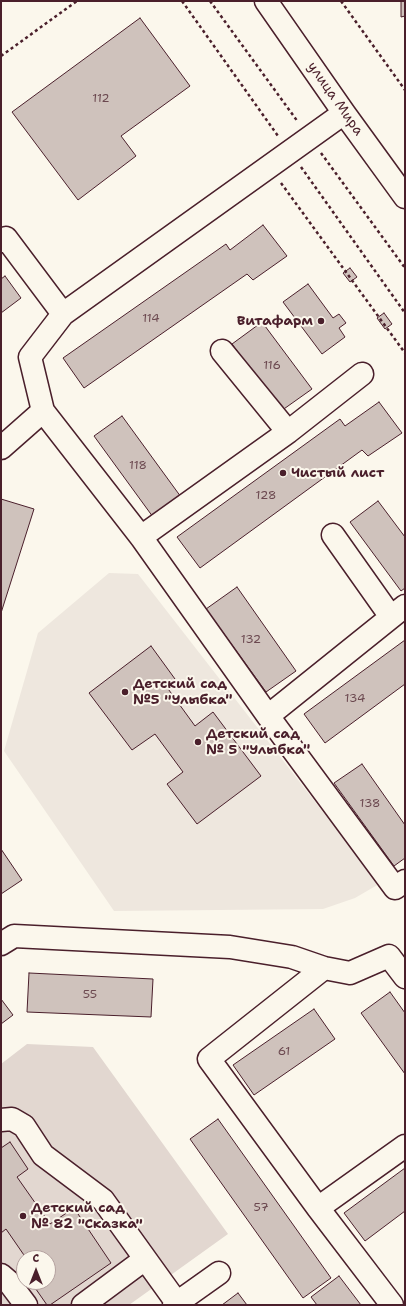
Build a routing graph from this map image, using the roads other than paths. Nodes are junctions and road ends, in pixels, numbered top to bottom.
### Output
1 (266, 1) edge
2 (344, 113) junction
3 (405, 197) edge
4 (1, 241) edge
5 (63, 314) junction
6 (222, 351) dead end
7 (362, 374) dead end
8 (43, 412) junction
9 (288, 432) junction
10 (1, 448) edge
11 (334, 535) dead end
12 (141, 538) junction
13 (398, 612) edge
14 (268, 716) junction
15 (405, 881) edge
16 (1, 944) edge
17 (324, 968) junction
18 (405, 977) edge
19 (1, 1120) edge
20 (405, 1146) edge
21 (318, 1208) junction
22 (145, 1259) junction
23 (218, 1273) dead end
24 (1, 1276) edge
25 (176, 1304) edge
26 (26, 1305) edge
27 (83, 1305) edge
28 (392, 1305) edge

1 - 2 street, улица Мира
2 - 3 street, улица Мира
2 - 5 street
4 - 5 street
5 - 8 street
6 - 9 street
7 - 9 street
8 - 10 street
8 - 12 street
9 - 12 street
11 - 13 street
12 - 14 street
13 - 14 street
14 - 15 street
16 - 17 street
17 - 18 street
17 - 21 street
19 - 22 street
20 - 21 street
21 - 28 street
22 - 25 street
22 - 27 street
23 - 25 street
24 - 26 street

